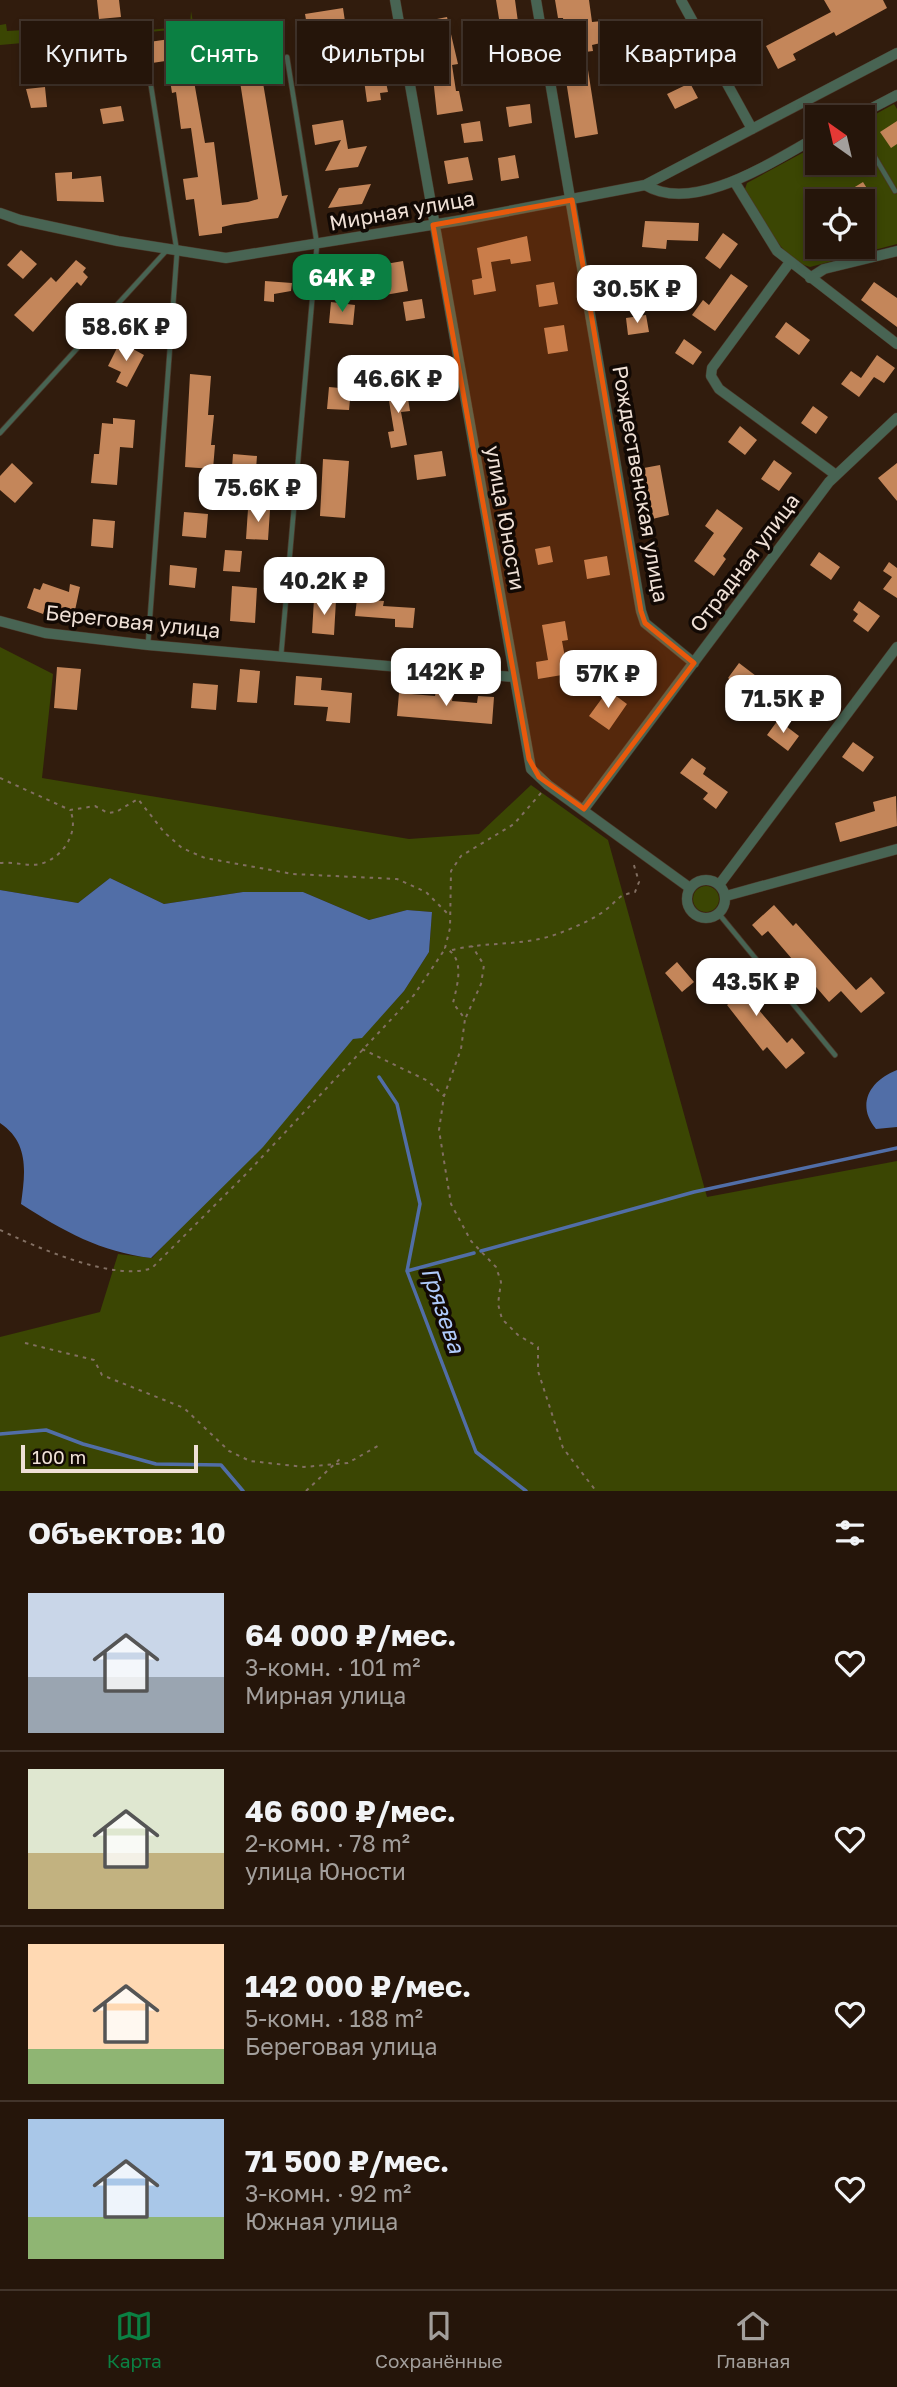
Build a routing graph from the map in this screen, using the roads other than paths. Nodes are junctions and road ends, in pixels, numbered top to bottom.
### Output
1 (395, 0) edge
2 (536, 0) edge
3 (681, 0) edge
4 (897, 53) edge
5 (287, 57) dead end
6 (151, 86) dead end
7 (897, 95) edge
8 (875, 107) edge
9 (752, 129) junction
10 (805, 143) edge
11 (875, 157) edge
12 (734, 181) junction
13 (645, 186) junction
14 (895, 191) edge
15 (572, 200) junction
16 (1, 216) edge
17 (433, 225) junction
18 (317, 244) junction
19 (172, 251) junction
20 (897, 251) edge
21 (790, 262) junction
22 (810, 278) junction
23 (897, 344) edge
24 (897, 418) edge
25 (0, 433) edge
26 (836, 475) junction
27 (0, 621) edge
28 (148, 645) junction
29 (897, 646) edge
30 (281, 656) junction
31 (694, 663) junction
32 (514, 677) junction
33 (584, 809) junction
34 (897, 849) edge
35 (719, 885) junction
36 (690, 888) junction
37 (726, 896) junction
38 (719, 914) junction
39 (835, 1055) dead end

1 - 17 street, улица Юности
2 - 15 street, Рождественская улица
3 - 9 street
4 - 9 street, Мирная улица
5 - 18 lane
6 - 19 lane
7 - 8 street
9 - 13 street, Мирная улица
10 - 12 street, Мирная улица
11 - 14 lane
12 - 13 street, Мирная улица
12 - 21 street
13 - 15 street, Мирная улица
15 - 17 street, Мирная улица
15 - 31 street, Рождественская улица
16 - 19 street, Мирная улица
17 - 18 street, Мирная улица
17 - 32 street, улица Юности
18 - 19 street, Мирная улица
18 - 30 lane
19 - 25 lane
19 - 28 lane
20 - 22 street
21 - 22 street
21 - 26 street
22 - 23 street
24 - 26 street, Отрадная улица
26 - 31 street, Отрадная улица
27 - 28 street, Береговая улица
28 - 30 street, Береговая улица
29 - 35 street
30 - 32 street, Береговая улица
31 - 33 street, Отрадная улица
32 - 33 street, улица Юности
33 - 36 street, улица Юности
34 - 37 street
35 - 36 street
35 - 37 street
36 - 38 street
37 - 38 street
38 - 39 lane

